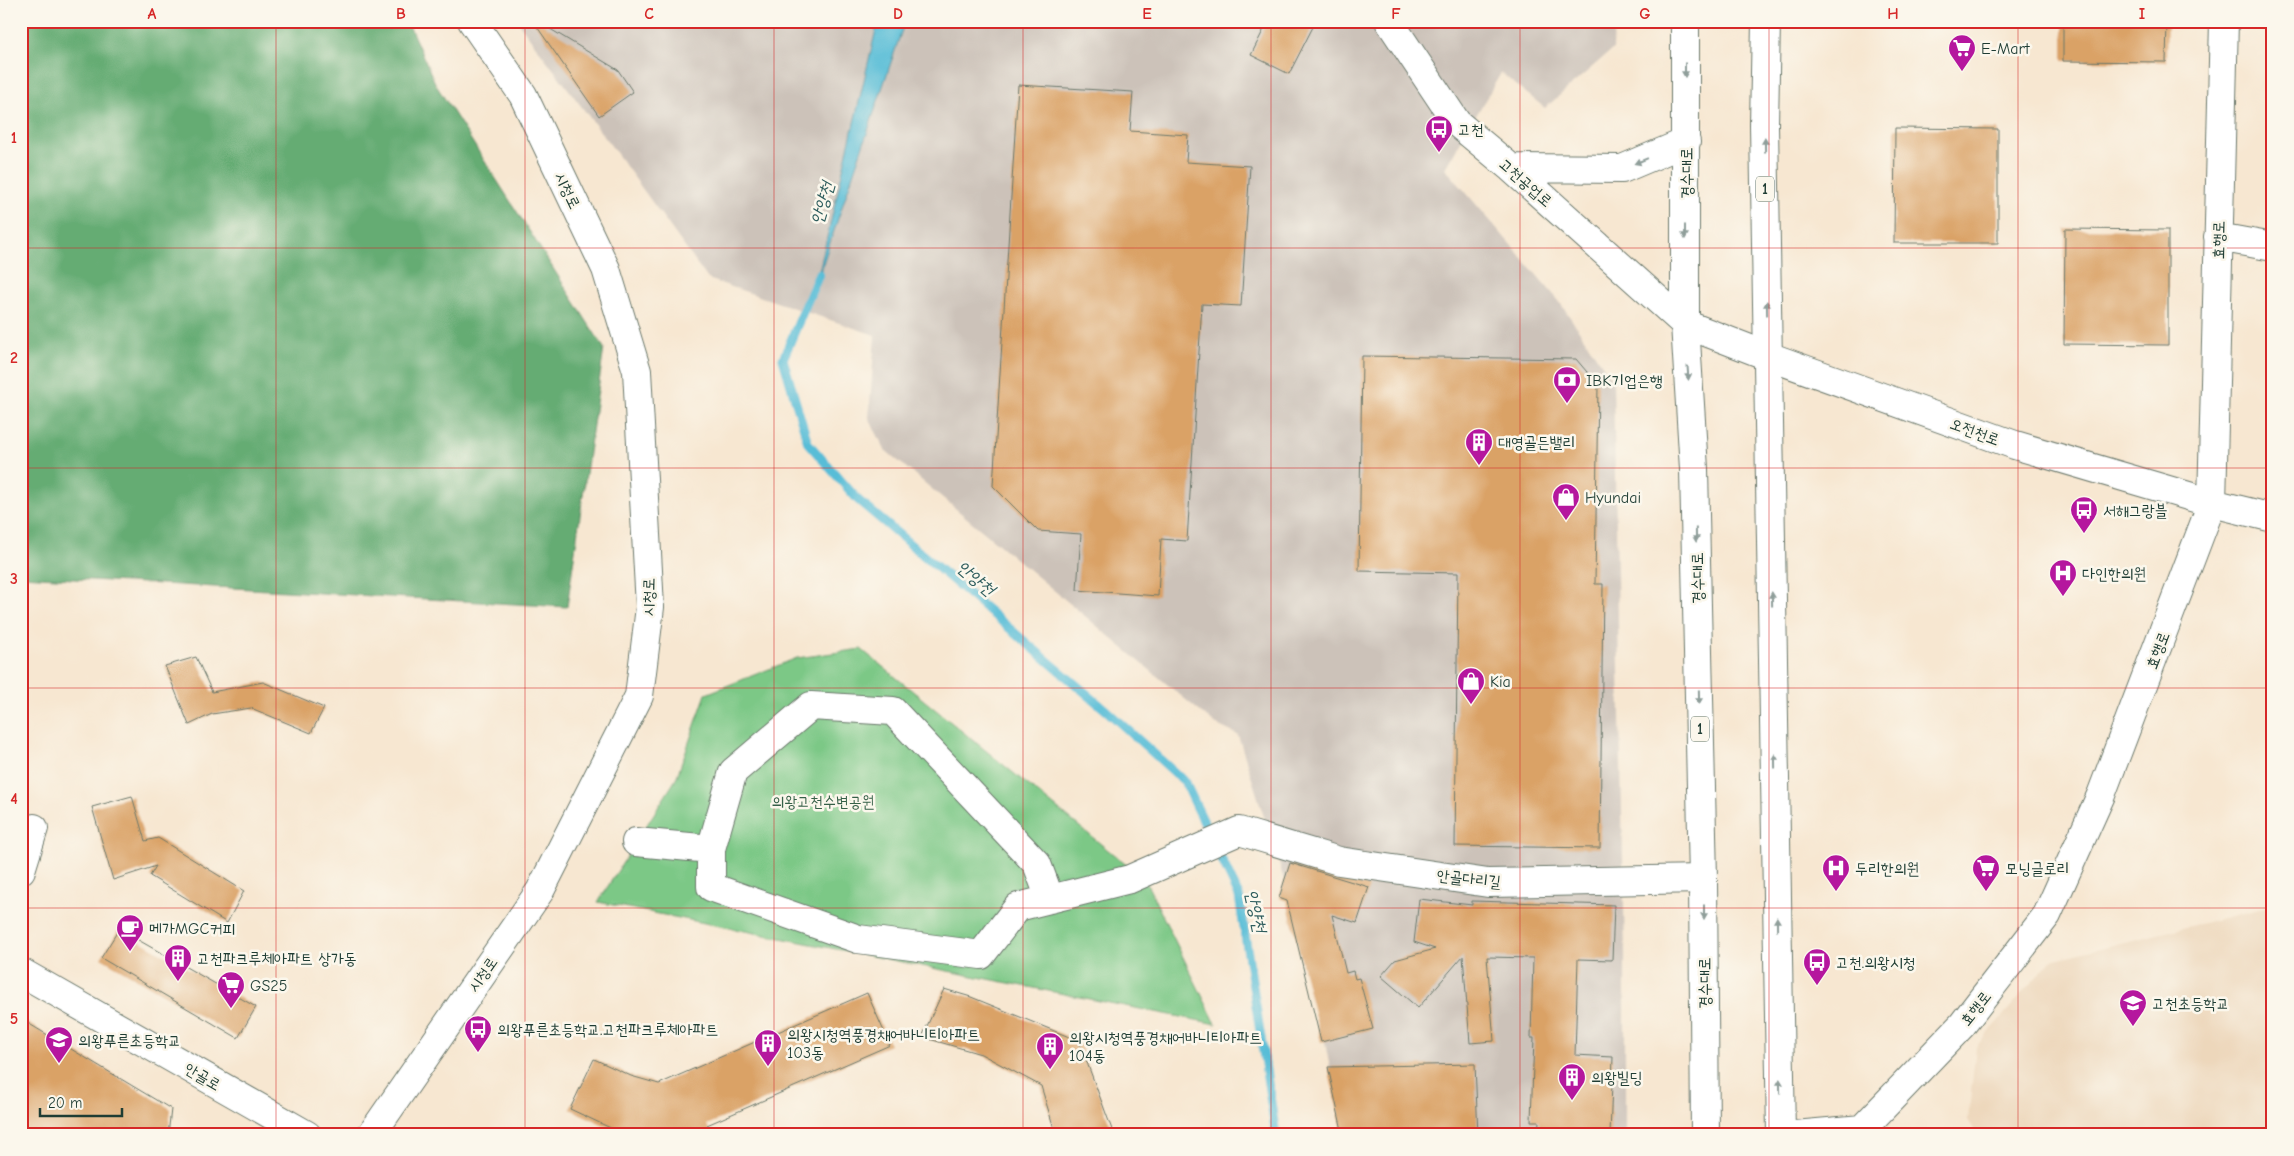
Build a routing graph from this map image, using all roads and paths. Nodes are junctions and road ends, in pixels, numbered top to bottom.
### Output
1 (472, 21) edge
2 (1389, 21) edge
3 (1685, 21) edge
4 (1766, 21) edge
5 (2224, 21) edge
6 (1686, 142) junction
7 (1511, 168) junction
8 (2218, 237) junction
9 (2273, 247) edge
10 (1685, 324) junction
11 (1768, 356) junction
12 (2212, 503) junction
13 (2273, 518) edge
14 (34, 828) dead end
15 (636, 842) dead end
16 (711, 849) junction
17 (21, 870) edge
18 (1704, 879) junction
19 (1050, 899) junction
20 (21, 972) edge
21 (307, 1135) edge
22 (371, 1135) edge
23 (1705, 1135) edge
24 (1781, 1135) edge
25 (1795, 1135) edge

1 - 22 street, 시청로
2 - 7 street, 고천공업로
3 -> 6 street, 경수대로 / 1
11 -> 4 street, 1
5 - 8 street, 효행로
6 -> 7 street
6 -> 10 street, 경수대로 / 1
7 - 10 street, 고천공업로
8 - 9 street
8 - 12 street, 효행로
10 - 11 street, 오전천로
10 -> 18 street, 경수대로 / 1
11 - 12 street, 오전천로
24 -> 11 street, 1
12 - 13 street, 오전천로
12 - 25 street, 효행로
14 - 17 street
15 - 16 street
16 - 19 street
16 - 19 street
18 - 19 street, 안골다리길
18 -> 23 street, 경수대로 / 1
20 - 21 street, 안골로

